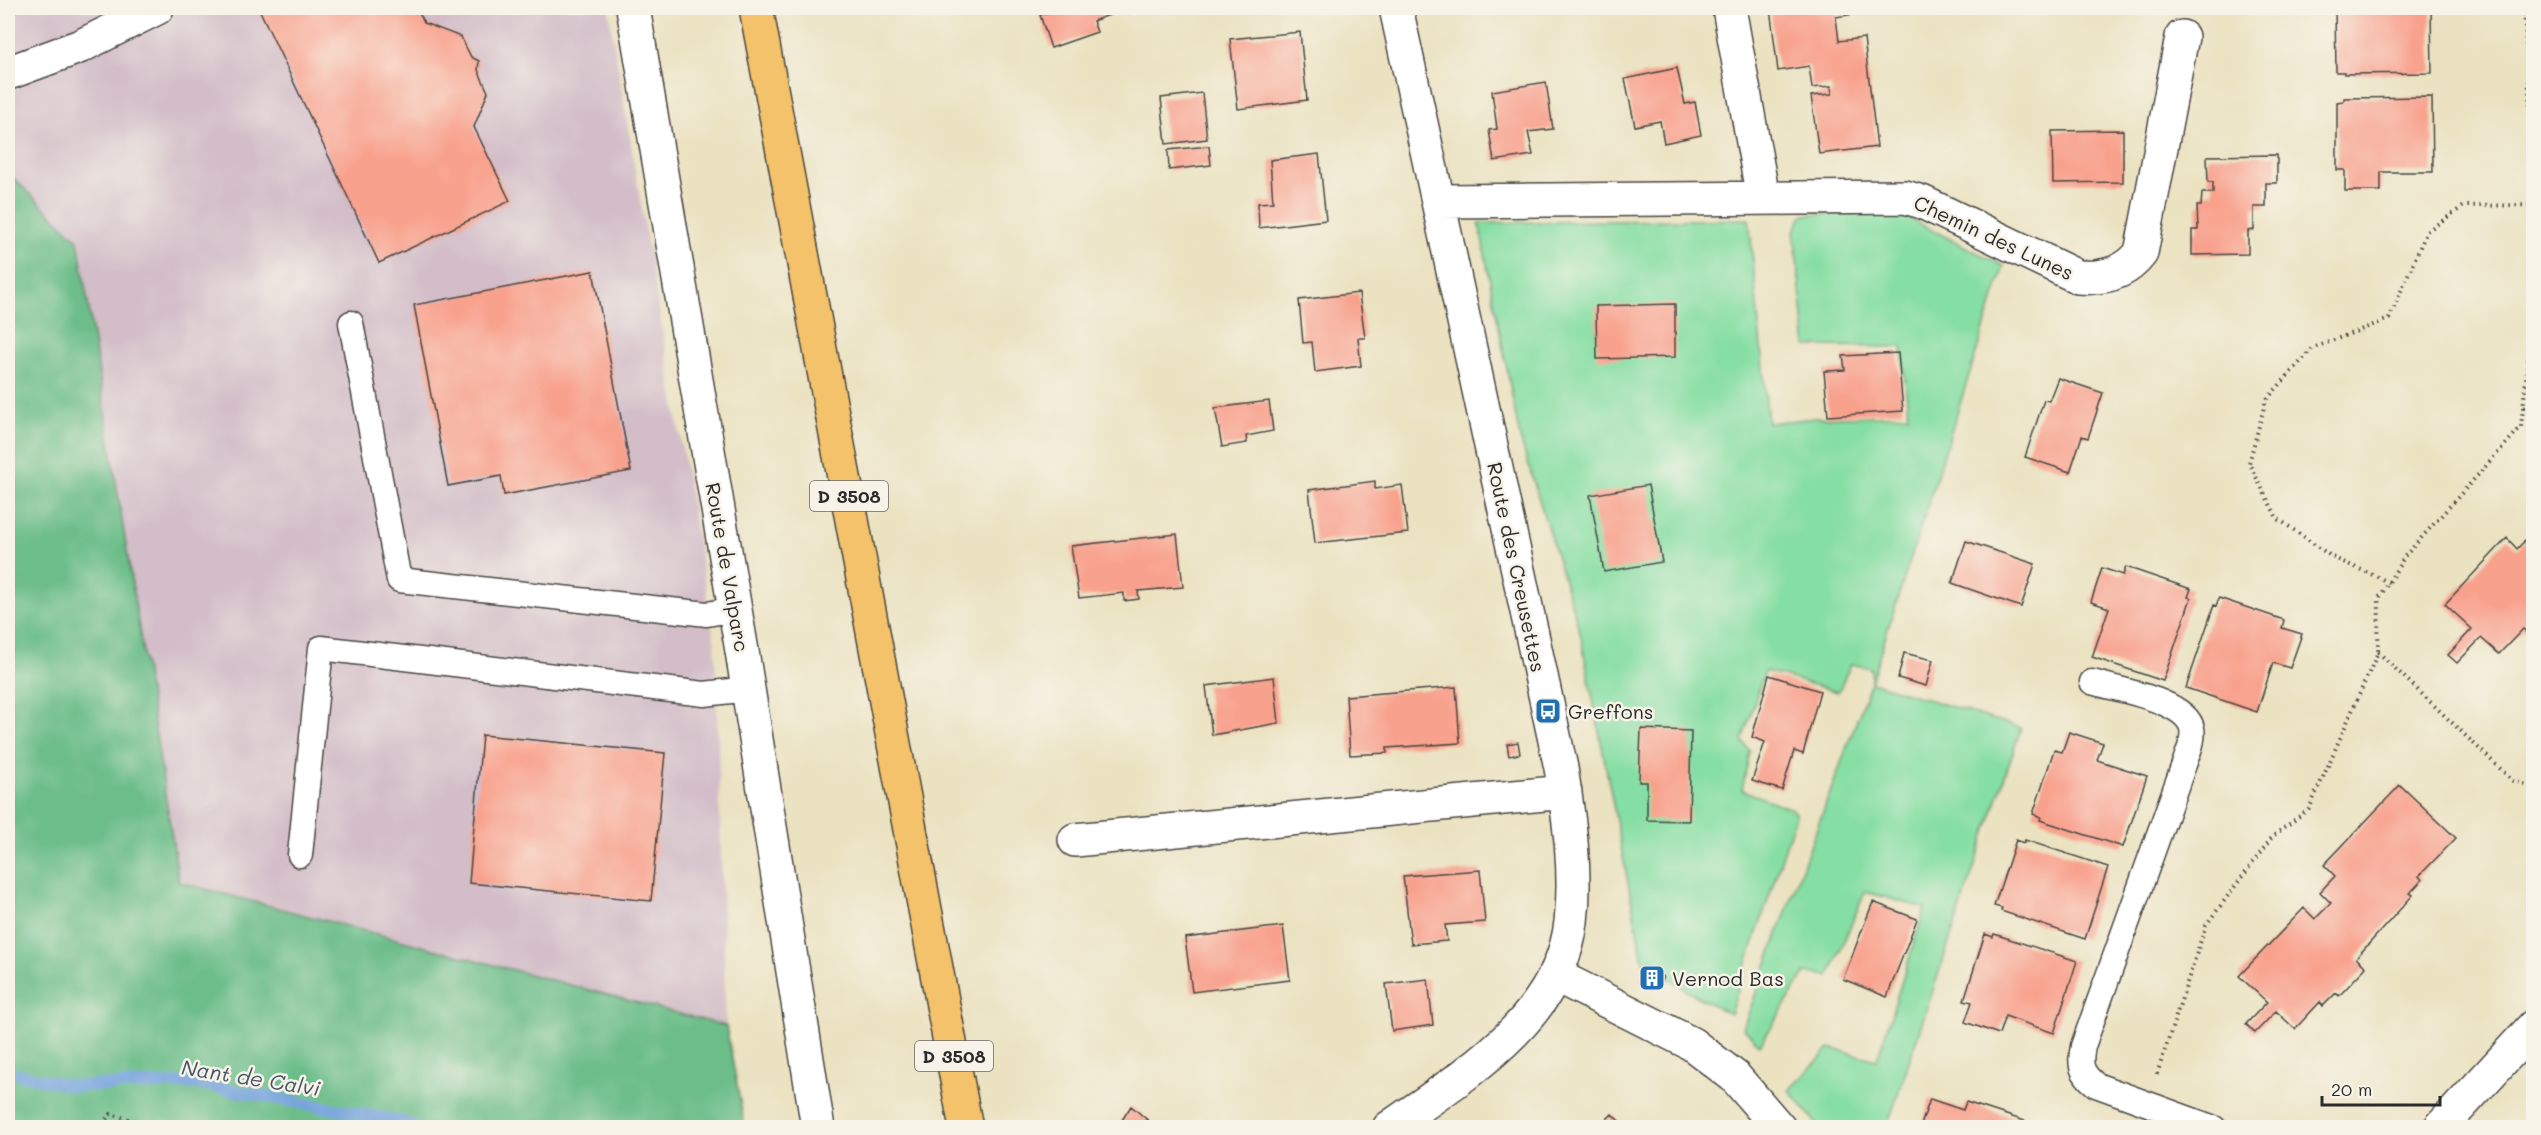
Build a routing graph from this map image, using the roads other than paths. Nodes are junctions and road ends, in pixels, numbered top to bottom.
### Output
1 (157, 8) edge
2 (633, 8) edge
3 (756, 8) edge
4 (1396, 8) edge
5 (1729, 8) edge
6 (2182, 37) dead end
7 (8, 73) edge
8 (1763, 198) junction
9 (1438, 201) junction
10 (351, 323) dead end
11 (735, 609) junction
12 (2092, 682) dead end
13 (749, 689) junction
14 (1565, 792) junction
15 (1075, 840) dead end
16 (300, 855) dead end
17 (1555, 975) junction
18 (2534, 1026) edge
19 (818, 1128) edge
20 (966, 1128) edge
21 (1389, 1128) edge
22 (1779, 1128) edge
23 (2214, 1128) edge
24 (2440, 1128) edge

1 - 7 street
2 - 11 street, Route de Valparc
3 - 20 highway, D 3508
4 - 9 street, Route des Creusettes
5 - 8 street
6 - 8 street, Chemin des Lunes
8 - 9 street, Chemin des Lunes
9 - 14 street, Route des Creusettes
10 - 11 lane
11 - 13 street, Route de Valparc
12 - 23 lane
13 - 16 lane
13 - 19 street, Route de Valparc
14 - 15 street
14 - 17 street, Route des Creusettes
17 - 21 street, Route des Creusettes
17 - 22 street
18 - 24 street

